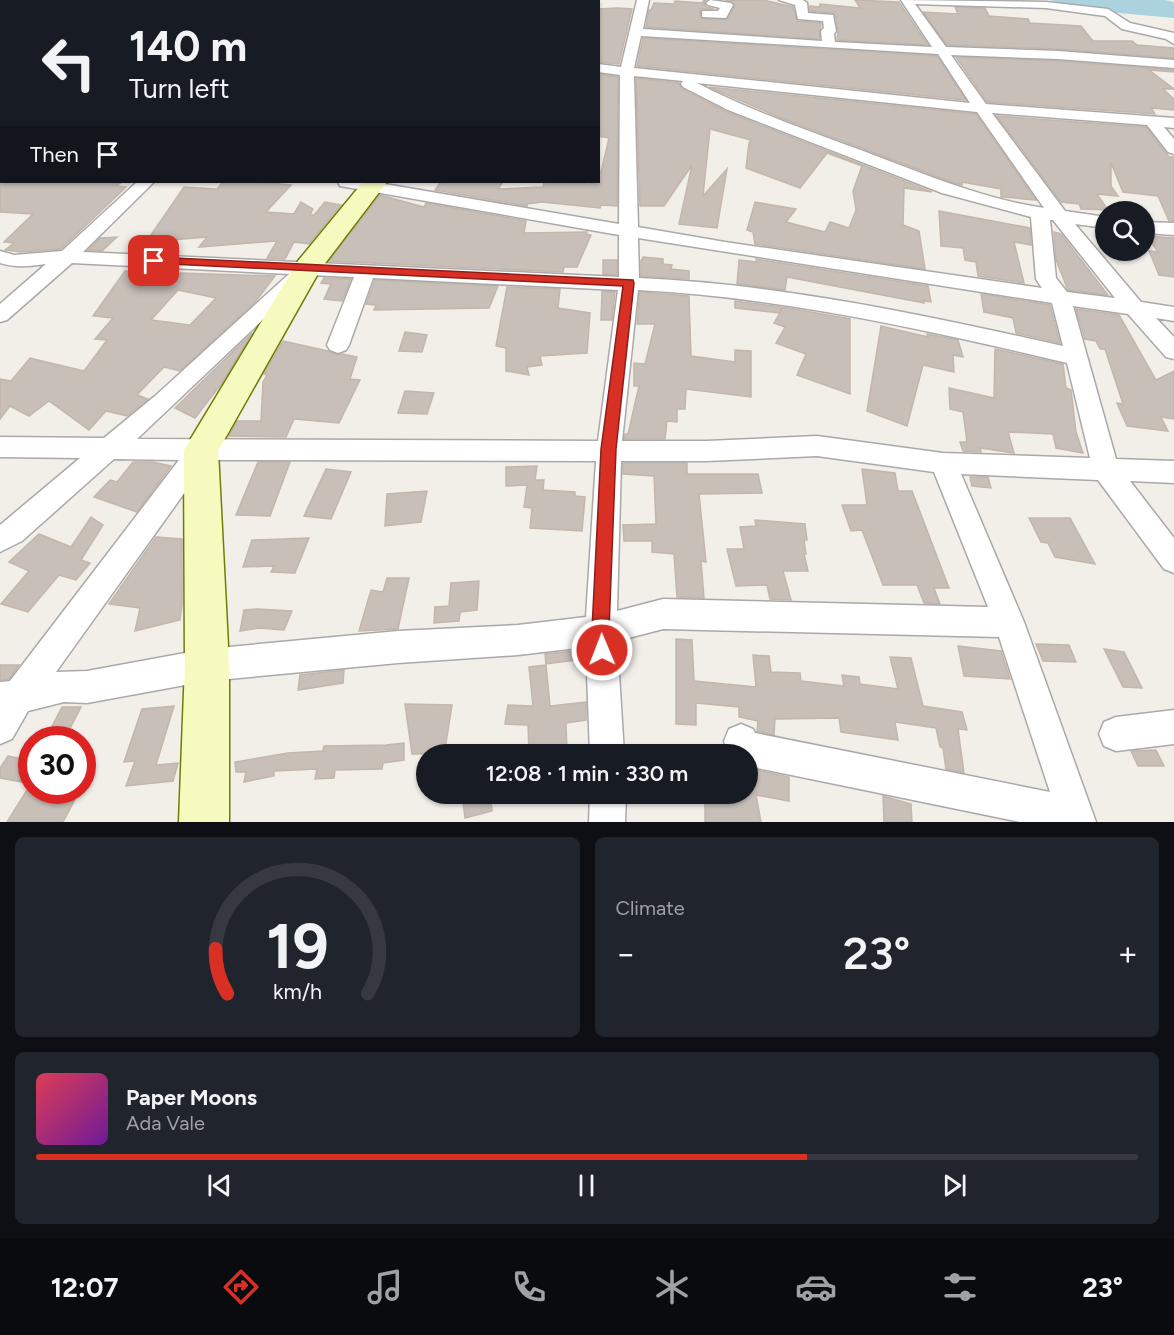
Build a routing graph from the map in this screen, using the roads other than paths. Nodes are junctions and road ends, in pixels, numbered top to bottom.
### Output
1 (642, 0) edge
2 (785, 0) edge
3 (907, 0) edge
4 (635, 32) junction
5 (1174, 40) edge
6 (829, 45) junction
7 (941, 50) junction
8 (1174, 64) edge
9 (600, 68) edge
10 (627, 71) junction
11 (651, 75) junction
12 (983, 108) junction
13 (1151, 121) junction
14 (1174, 123) edge
15 (1174, 149) edge
16 (145, 183) edge
17 (365, 183) edge
18 (1051, 215) junction
19 (1095, 222) edge
20 (1155, 228) edge
21 (627, 229) junction
22 (1174, 229) edge
23 (0, 257) edge
24 (67, 257) junction
25 (308, 267) junction
26 (366, 270) junction
27 (629, 283) junction
28 (1061, 298) junction
29 (1133, 309) junction
30 (1174, 314) edge
31 (0, 315) edge
32 (338, 345) dead end
33 (1174, 351) edge
34 (1076, 357) junction
35 (0, 447) edge
36 (110, 449) junction
37 (609, 449) junction
38 (201, 450) junction
39 (943, 463) junction
40 (1106, 470) junction
41 (1174, 472) edge
42 (0, 540) edge
43 (1174, 560) edge
44 (1009, 622) junction
45 (601, 630) junction
46 (207, 665) junction
47 (9, 697) edge
48 (0, 726) edge
49 (1174, 727) edge
50 (1116, 734) dead end
51 (741, 741) dead end
52 (607, 744) edge
53 (608, 804) edge
54 (1076, 818) edge
55 (204, 822) edge
56 (607, 822) edge

1 - 4 street
2 - 6 street
3 - 5 street
3 - 7 street
4 - 6 street
4 - 10 street
6 - 7 street
7 - 8 street
7 - 12 street
9 - 10 street
10 - 11 street
10 - 21 street
11 - 12 street
11 - 18 street
12 - 13 street
12 - 18 street
13 - 14 street
13 - 15 street
16 - 24 street
17 - 21 street
17 - 25 street
18 - 19 street
18 - 28 street
18 - 29 street
20 - 22 street
21 - 27 street
21 - 28 street
23 - 24 street
24 - 25 street
24 - 31 street
25 - 26 street
25 - 36 street
25 - 38 street
26 - 27 street
26 - 32 street
27 - 34 street
27 - 37 street
28 - 29 street
28 - 34 street
29 - 30 street
29 - 33 street
34 - 40 street
35 - 36 street
36 - 38 street
36 - 42 street
37 - 38 street
37 - 39 street
37 - 45 street
38 - 46 street
38 - 47 street
39 - 40 street
39 - 44 street
40 - 41 street
40 - 43 street
44 - 45 street
44 - 54 street
45 - 46 street
45 - 52 street
46 - 47 street
46 - 55 street
47 - 48 street
49 - 50 street
51 - 54 street
53 - 56 street

